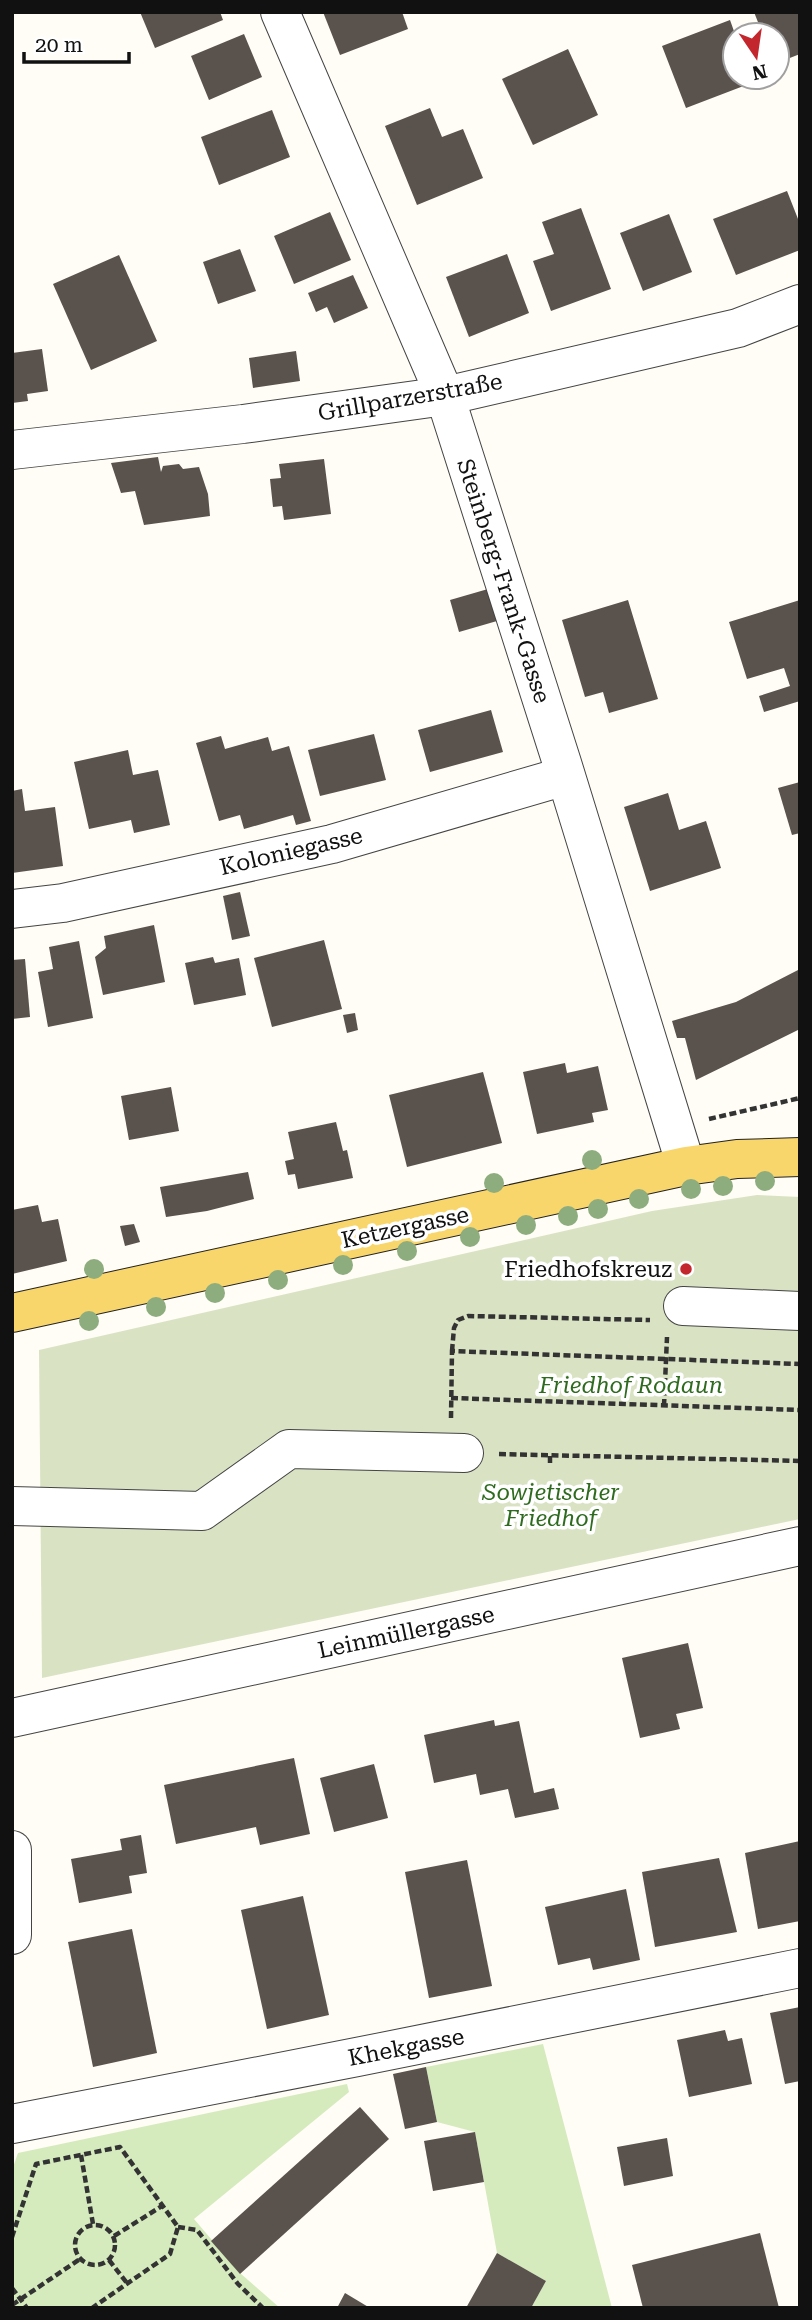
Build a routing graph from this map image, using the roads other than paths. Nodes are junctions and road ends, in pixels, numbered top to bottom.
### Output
1 (280, 12) edge
2 (800, 303) edge
3 (445, 396) junction
4 (12, 450) edge
5 (565, 776) junction
6 (12, 909) edge
7 (800, 1157) edge
8 (686, 1166) junction
9 (800, 1311) edge
10 (12, 1313) edge
11 (676, 1313) road end
12 (457, 1453) road end
13 (12, 1506) edge
14 (800, 1546) edge
15 (12, 1718) edge
16 (12, 1850) edge
17 (12, 1935) edge
18 (800, 1968) edge
19 (12, 2124) edge

1 - 3 street, Steinberg-Frank-Gasse
2 - 3 street, Grillparzerstraße
3 - 4 street, Grillparzerstraße
3 - 5 street, Steinberg-Frank-Gasse
5 - 6 street, Koloniegasse
5 - 8 street, Steinberg-Frank-Gasse
7 - 8 main road, Ketzergasse
8 - 10 main road, Ketzergasse
9 - 11 street
12 - 13 street
14 - 15 street, Leinmüllergasse
16 - 17 street
18 - 19 street, Khekgasse

